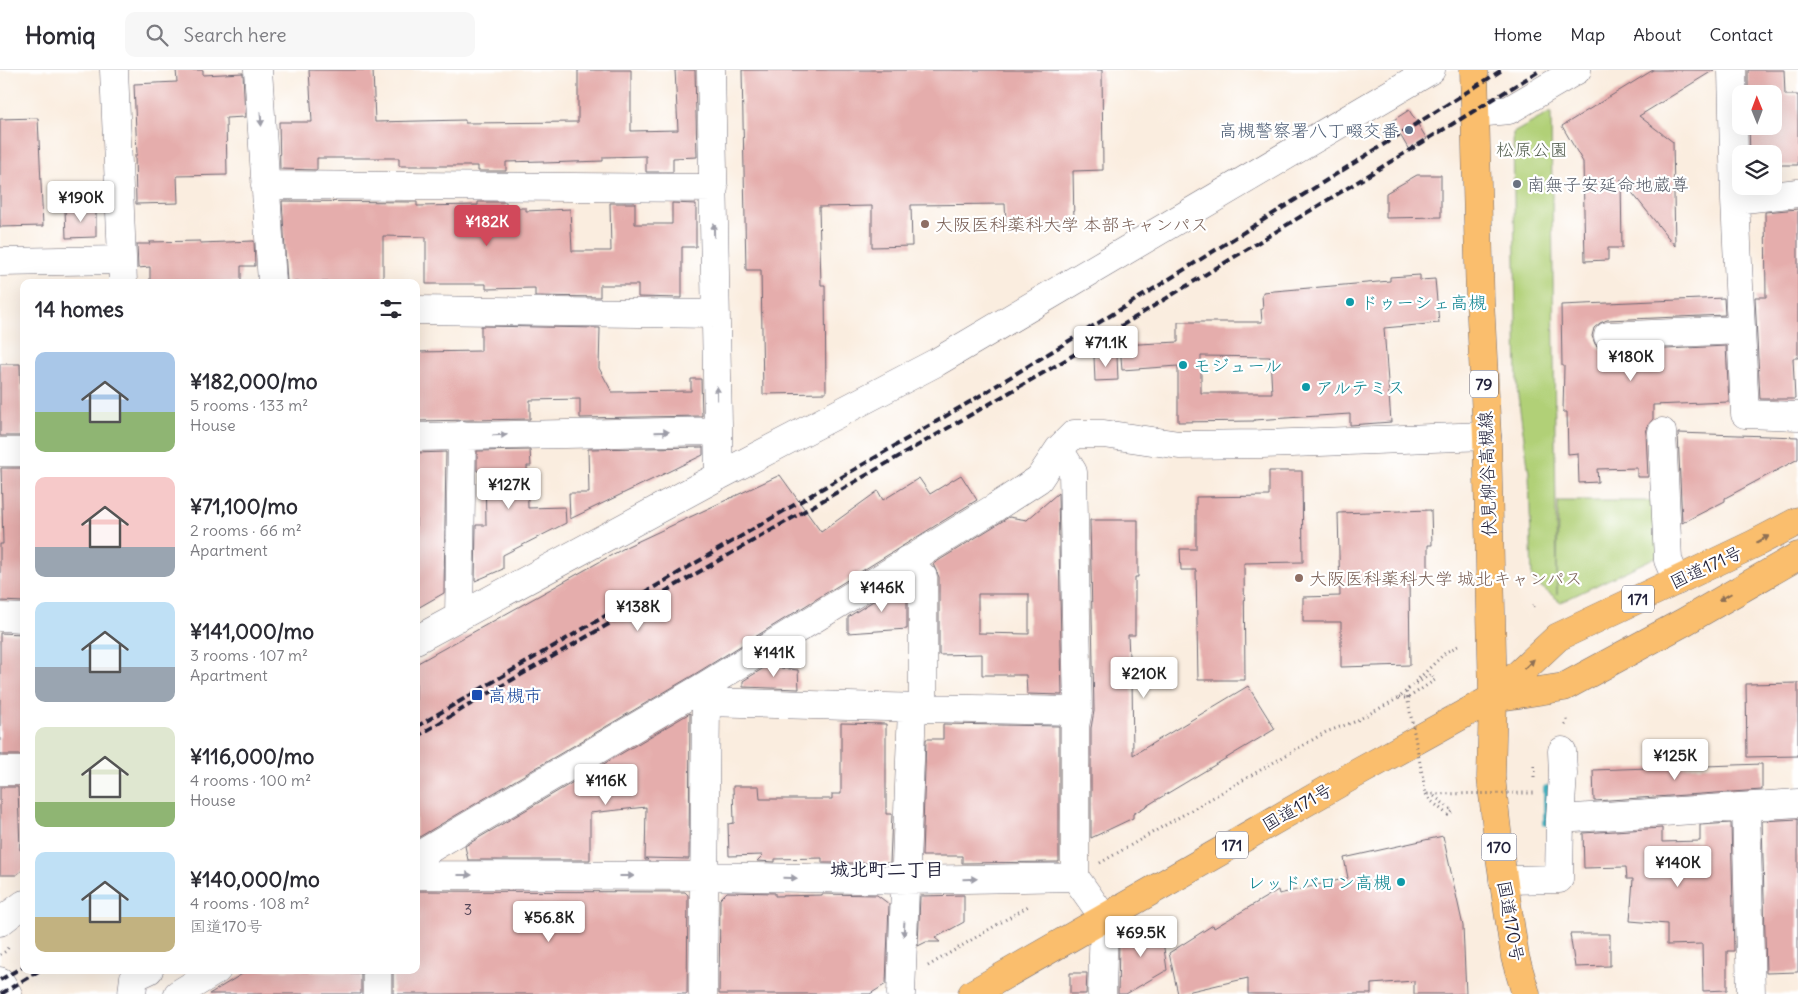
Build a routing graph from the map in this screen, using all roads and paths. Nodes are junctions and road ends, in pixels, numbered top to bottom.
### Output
1 (114, 70) edge
2 (258, 70) edge
3 (712, 70) edge
4 (1431, 70) edge
5 (1474, 70) edge
6 (1577, 70) edge
7 (1732, 70) edge
8 (1476, 113) junction
9 (265, 185) junction
10 (714, 188) junction
11 (1798, 193) edge
12 (1735, 200) junction
13 (0, 262) edge
14 (122, 271) edge
15 (272, 279) edge
16 (420, 310) edge
17 (716, 314) junction
18 (1741, 330) junction
19 (1608, 336) dead end
20 (1798, 416) edge
21 (718, 431) junction
22 (1662, 432) dead end
23 (462, 435) junction
24 (1487, 436) junction
25 (420, 437) edge
26 (1059, 449) junction
27 (0, 452) edge
28 (20, 452) edge
29 (719, 476) junction
30 (1798, 521) edge
31 (1798, 556) edge
32 (908, 560) junction
33 (1677, 581) junction
34 (1537, 604) dead end
35 (1533, 606) dead end
36 (0, 617) edge
37 (459, 617) junction
38 (20, 618) edge
39 (420, 638) edge
40 (1458, 646) dead end
41 (705, 694) junction
42 (1399, 698) junction
43 (1493, 698) junction
44 (918, 708) junction
45 (1078, 711) junction
46 (1562, 751) dead end
47 (1534, 757) dead end
48 (0, 770) edge
49 (20, 772) edge
50 (1534, 782) dead end
51 (1534, 793) dead end
52 (1426, 794) junction
53 (1434, 796) dead end
54 (1798, 803) edge
55 (1746, 807) junction
56 (1560, 819) junction
57 (420, 855) edge
58 (420, 874) edge
59 (705, 876) junction
60 (1075, 877) junction
61 (906, 880) junction
62 (1503, 880) junction
63 (1034, 902) dead end
64 (20, 907) edge
65 (1104, 918) junction
66 (0, 922) edge
67 (140, 974) edge
68 (208, 974) edge
69 (377, 974) edge
70 (0, 981) edge
71 (188, 983) edge
72 (901, 988) edge
73 (8, 994) edge
74 (132, 994) edge
75 (377, 994) edge
76 (703, 994) edge
77 (972, 994) edge
78 (1102, 994) edge
79 (1526, 994) edge
80 (1751, 994) edge

1 - 14 street
2 -> 9 street
3 - 10 street
4 - 29 street
5 - 8 main road, 伏見柳谷高槻線 / 79
6 - 8 street
7 - 12 street
8 - 24 main road, 伏見柳谷高槻線 / 79
9 - 10 street
9 - 15 street
17 -> 10 street
11 - 12 street
12 - 18 street
13 - 14 street
16 - 17 street
21 -> 17 street
18 - 19 street
18 - 20 street
23 -> 21 street
21 - 29 street
22 - 33 street
23 - 25 street
23 - 37 street
24 - 26 street
24 - 43 main road, 伏見柳谷高槻線 / 79
26 - 32 street
26 - 45 street
27 - 28 street
29 - 37 street
33 -> 30 main road, 国道171号 / 171
31 -> 43 main road, 国道171号 / 171
32 - 41 street
32 - 44 street
43 -> 33 main road, 国道171号 / 171
34 - 35 path
36 - 38 street
37 - 39 street
40 - 42 path
41 - 44 street
41 - 57 street
41 - 59 street
42 - 52 path, bridge
42 - 60 path
43 - 62 main road, 国道170号 / 170
43 - 65 main road, 国道171号 / 171
44 - 45 street
44 - 61 street
45 - 60 street
46 - 56 street
47 - 50 path
48 - 49 street
51 - 52 path, bridge
52 - 53 path, bridge
54 - 55 street
55 - 56 street
55 - 80 street
56 - 62 street
58 -> 59 street
59 -> 61 street
59 - 76 street
61 -> 60 street
60 - 65 street
61 -> 72 street
62 - 79 main road, 国道170号 / 170
63 - 72 path
64 - 66 street
65 - 77 main road, 国道171号 / 171
65 - 78 street
67 - 74 street
68 - 71 street
69 - 75 street
70 - 73 street

